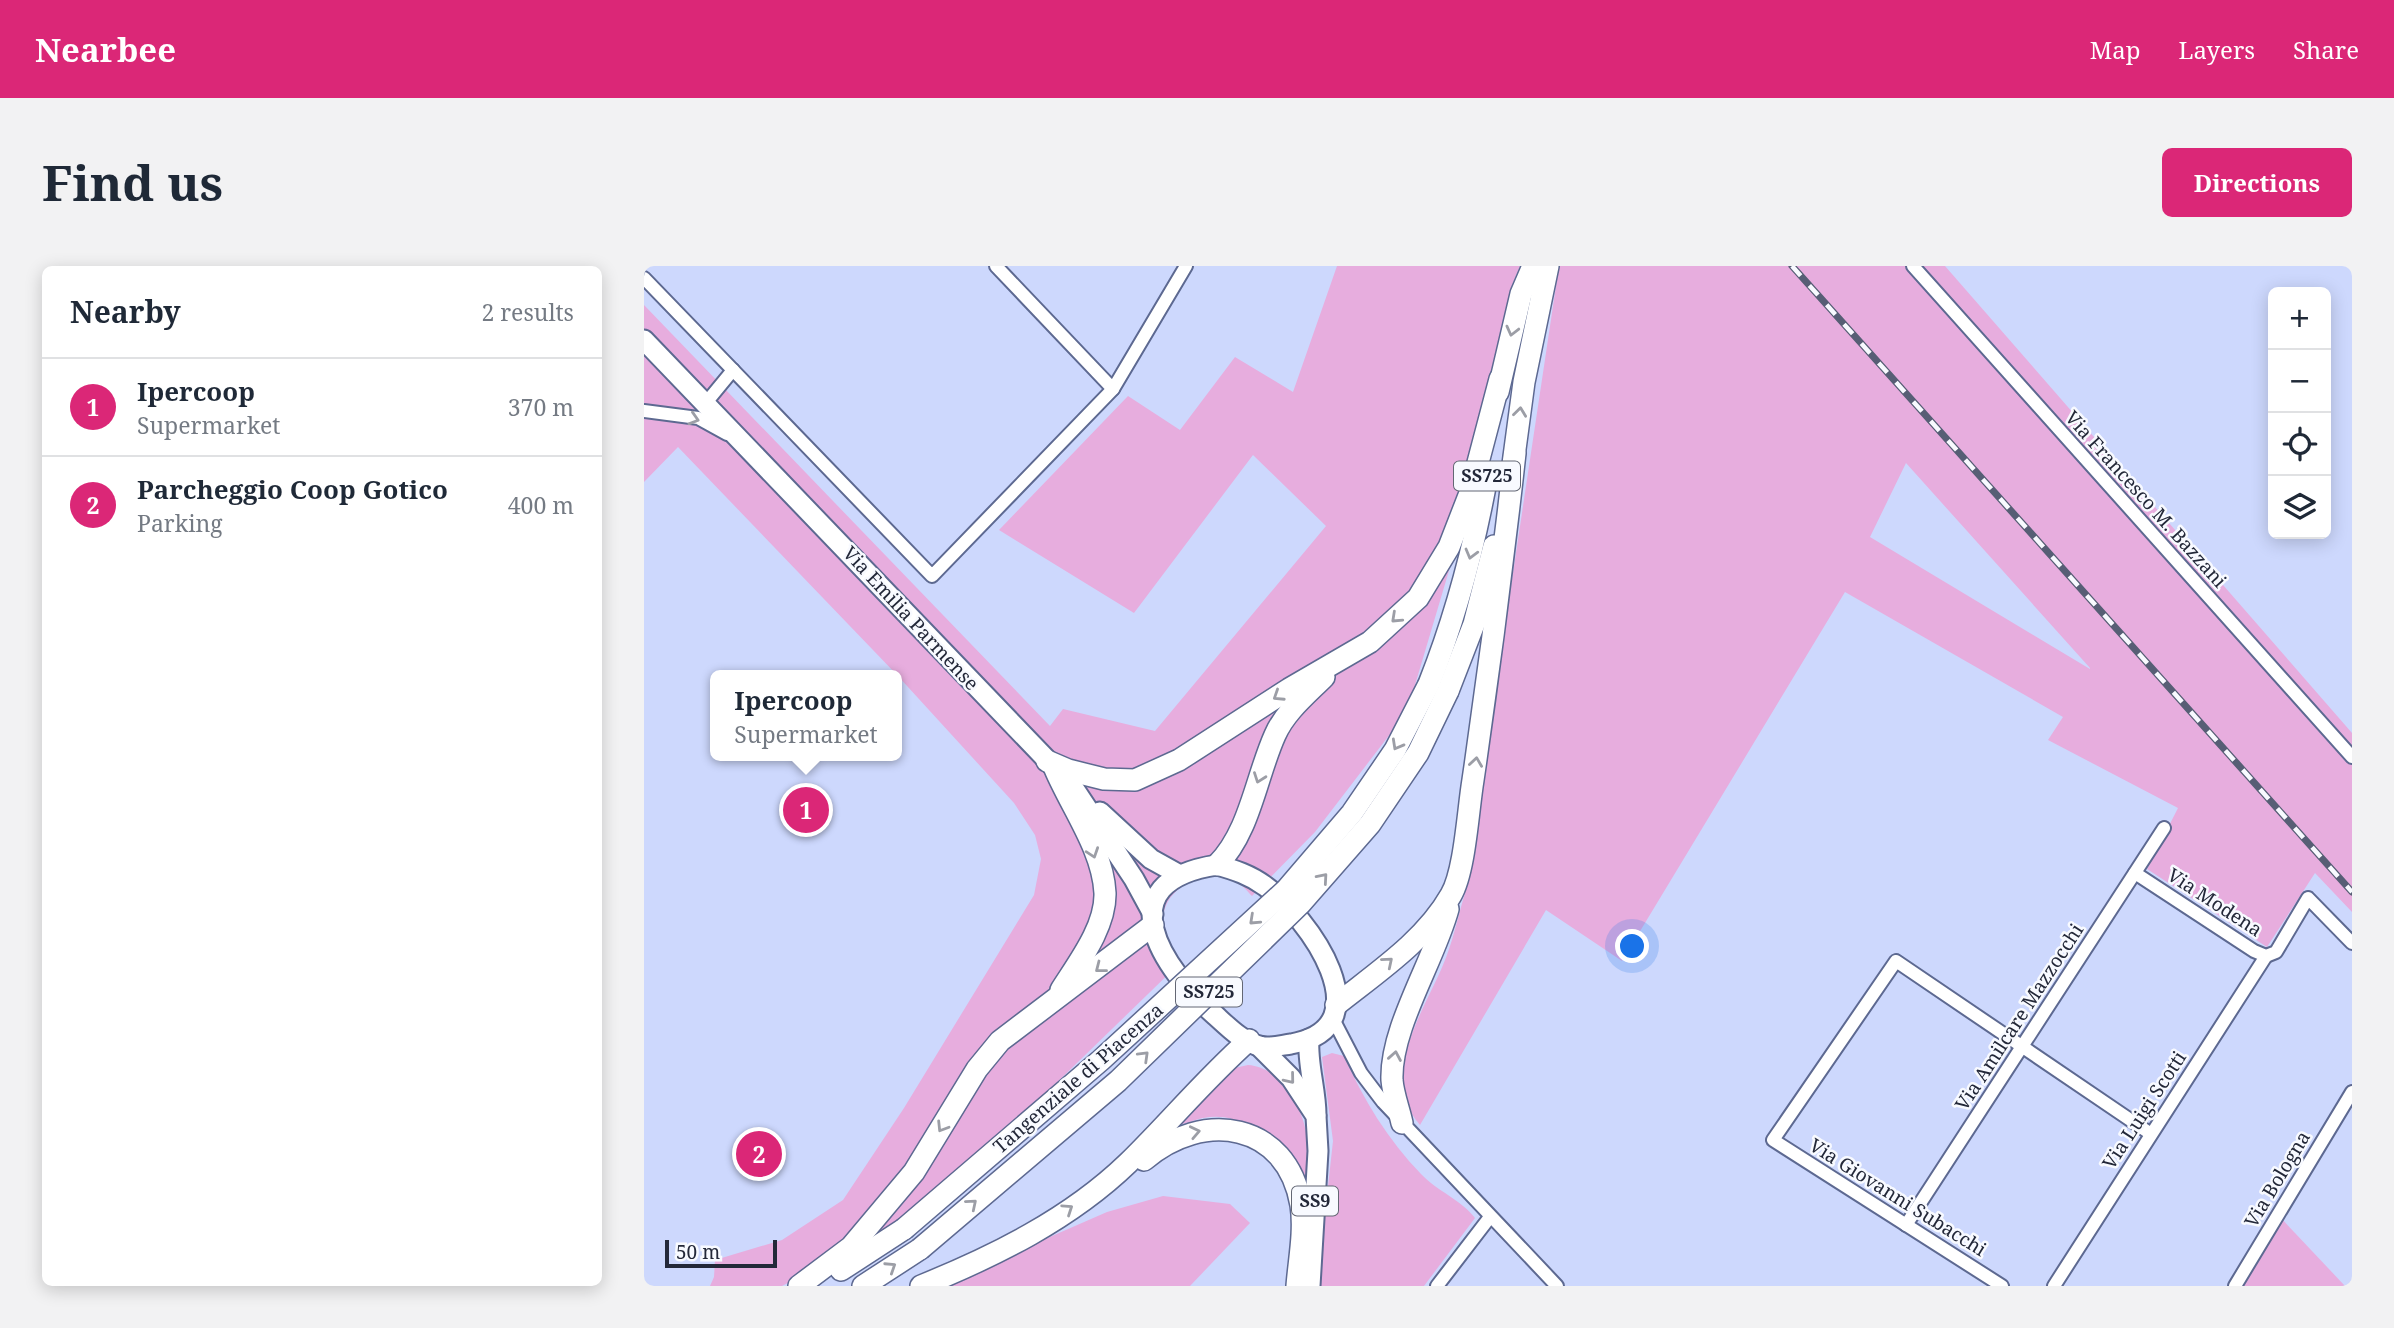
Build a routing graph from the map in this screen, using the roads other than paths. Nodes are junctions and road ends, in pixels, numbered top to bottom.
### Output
1 (996, 266) edge
2 (1186, 266) edge
3 (1533, 266) edge
4 (1548, 266) edge
5 (1913, 266) edge
6 (644, 278) edge
7 (644, 340) edge
8 (733, 370) junction
9 (1500, 379) junction
10 (1113, 389) junction
11 (705, 404) junction
12 (644, 411) edge
13 (740, 440) junction
14 (1515, 453) junction
15 (1337, 663) junction
16 (1438, 687) junction
17 (2352, 757) edge
18 (1051, 765) junction
19 (1073, 788) junction
20 (2164, 828) dead end
21 (1217, 864) junction
22 (2135, 873) junction
23 (1178, 874) junction
24 (1453, 892) junction
25 (1153, 920) junction
26 (2352, 943) edge
27 (2266, 956) junction
28 (1055, 999) junction
29 (1334, 1011) junction
30 (1309, 1039) junction
31 (1254, 1044) junction
32 (2023, 1047) junction
33 (2352, 1092) edge
34 (1316, 1116) junction
35 (1402, 1123) junction
36 (2151, 1134) junction
37 (1096, 1191) junction
38 (1490, 1217) junction
39 (1906, 1225) junction
40 (799, 1286) edge
41 (816, 1286) edge
42 (863, 1286) edge
43 (921, 1286) edge
44 (1297, 1286) edge
45 (1310, 1286) edge
46 (1437, 1286) edge
47 (1557, 1286) edge
48 (2002, 1286) edge
49 (2054, 1286) edge
50 (2235, 1286) edge

1 - 10 street
2 - 10 street
3 -> 9 highway, Tangenziale di Piacenza / SS725
14 -> 4 highway, Tangenziale di Piacenza / SS725
5 - 17 street, Via Francesco M. Bazzani
6 - 8 street
7 - 11 main road, Via Emilia Parmense
8 - 10 street
8 - 11 street
9 -> 15 highway
9 -> 16 highway, Tangenziale di Piacenza / SS725
11 - 13 main road, Via Emilia Parmense
12 -> 13 street
13 - 18 main road, Via Emilia Parmense
14 - 16 highway, Tangenziale di Piacenza / SS725
24 -> 14 highway
15 -> 18 highway
15 -> 21 highway
16 -> 41 highway, Tangenziale di Piacenza / SS725, bridge
42 -> 16 highway, Tangenziale di Piacenza / SS725, bridge
18 - 19 main road, Via Emilia Parmense
18 -> 28 highway
19 - 23 main road
19 - 25 main road, Via Emilia Parmense
20 - 22 street, Via Amilcare Mazzocchi
21 - 23 main road
21 - 29 main road
22 - 27 street, Via Modena
22 - 32 street, Via Amilcare Mazzocchi
23 - 25 main road
29 -> 24 highway
35 -> 24 highway
25 -> 28 highway
25 - 31 main road
26 - 27 street, Via Modena
27 - 36 street, Via Luigi Scotti
28 -> 40 highway
29 - 30 main road
29 - 35 street
30 - 31 main road
30 - 34 main road
31 -> 34 main road
31 - 37 highway
32 - 36 street
32 - 39 street, Via Amilcare Mazzocchi
32 - 39 street, Via Giovanni Subacchi
33 - 50 street, Via Bologna
34 - 45 main road, SS9
35 - 38 street
36 - 49 street, Via Luigi Scotti
43 -> 37 highway
37 -> 44 highway
38 - 46 street
38 - 47 street
39 - 48 street, Via Giovanni Subacchi

